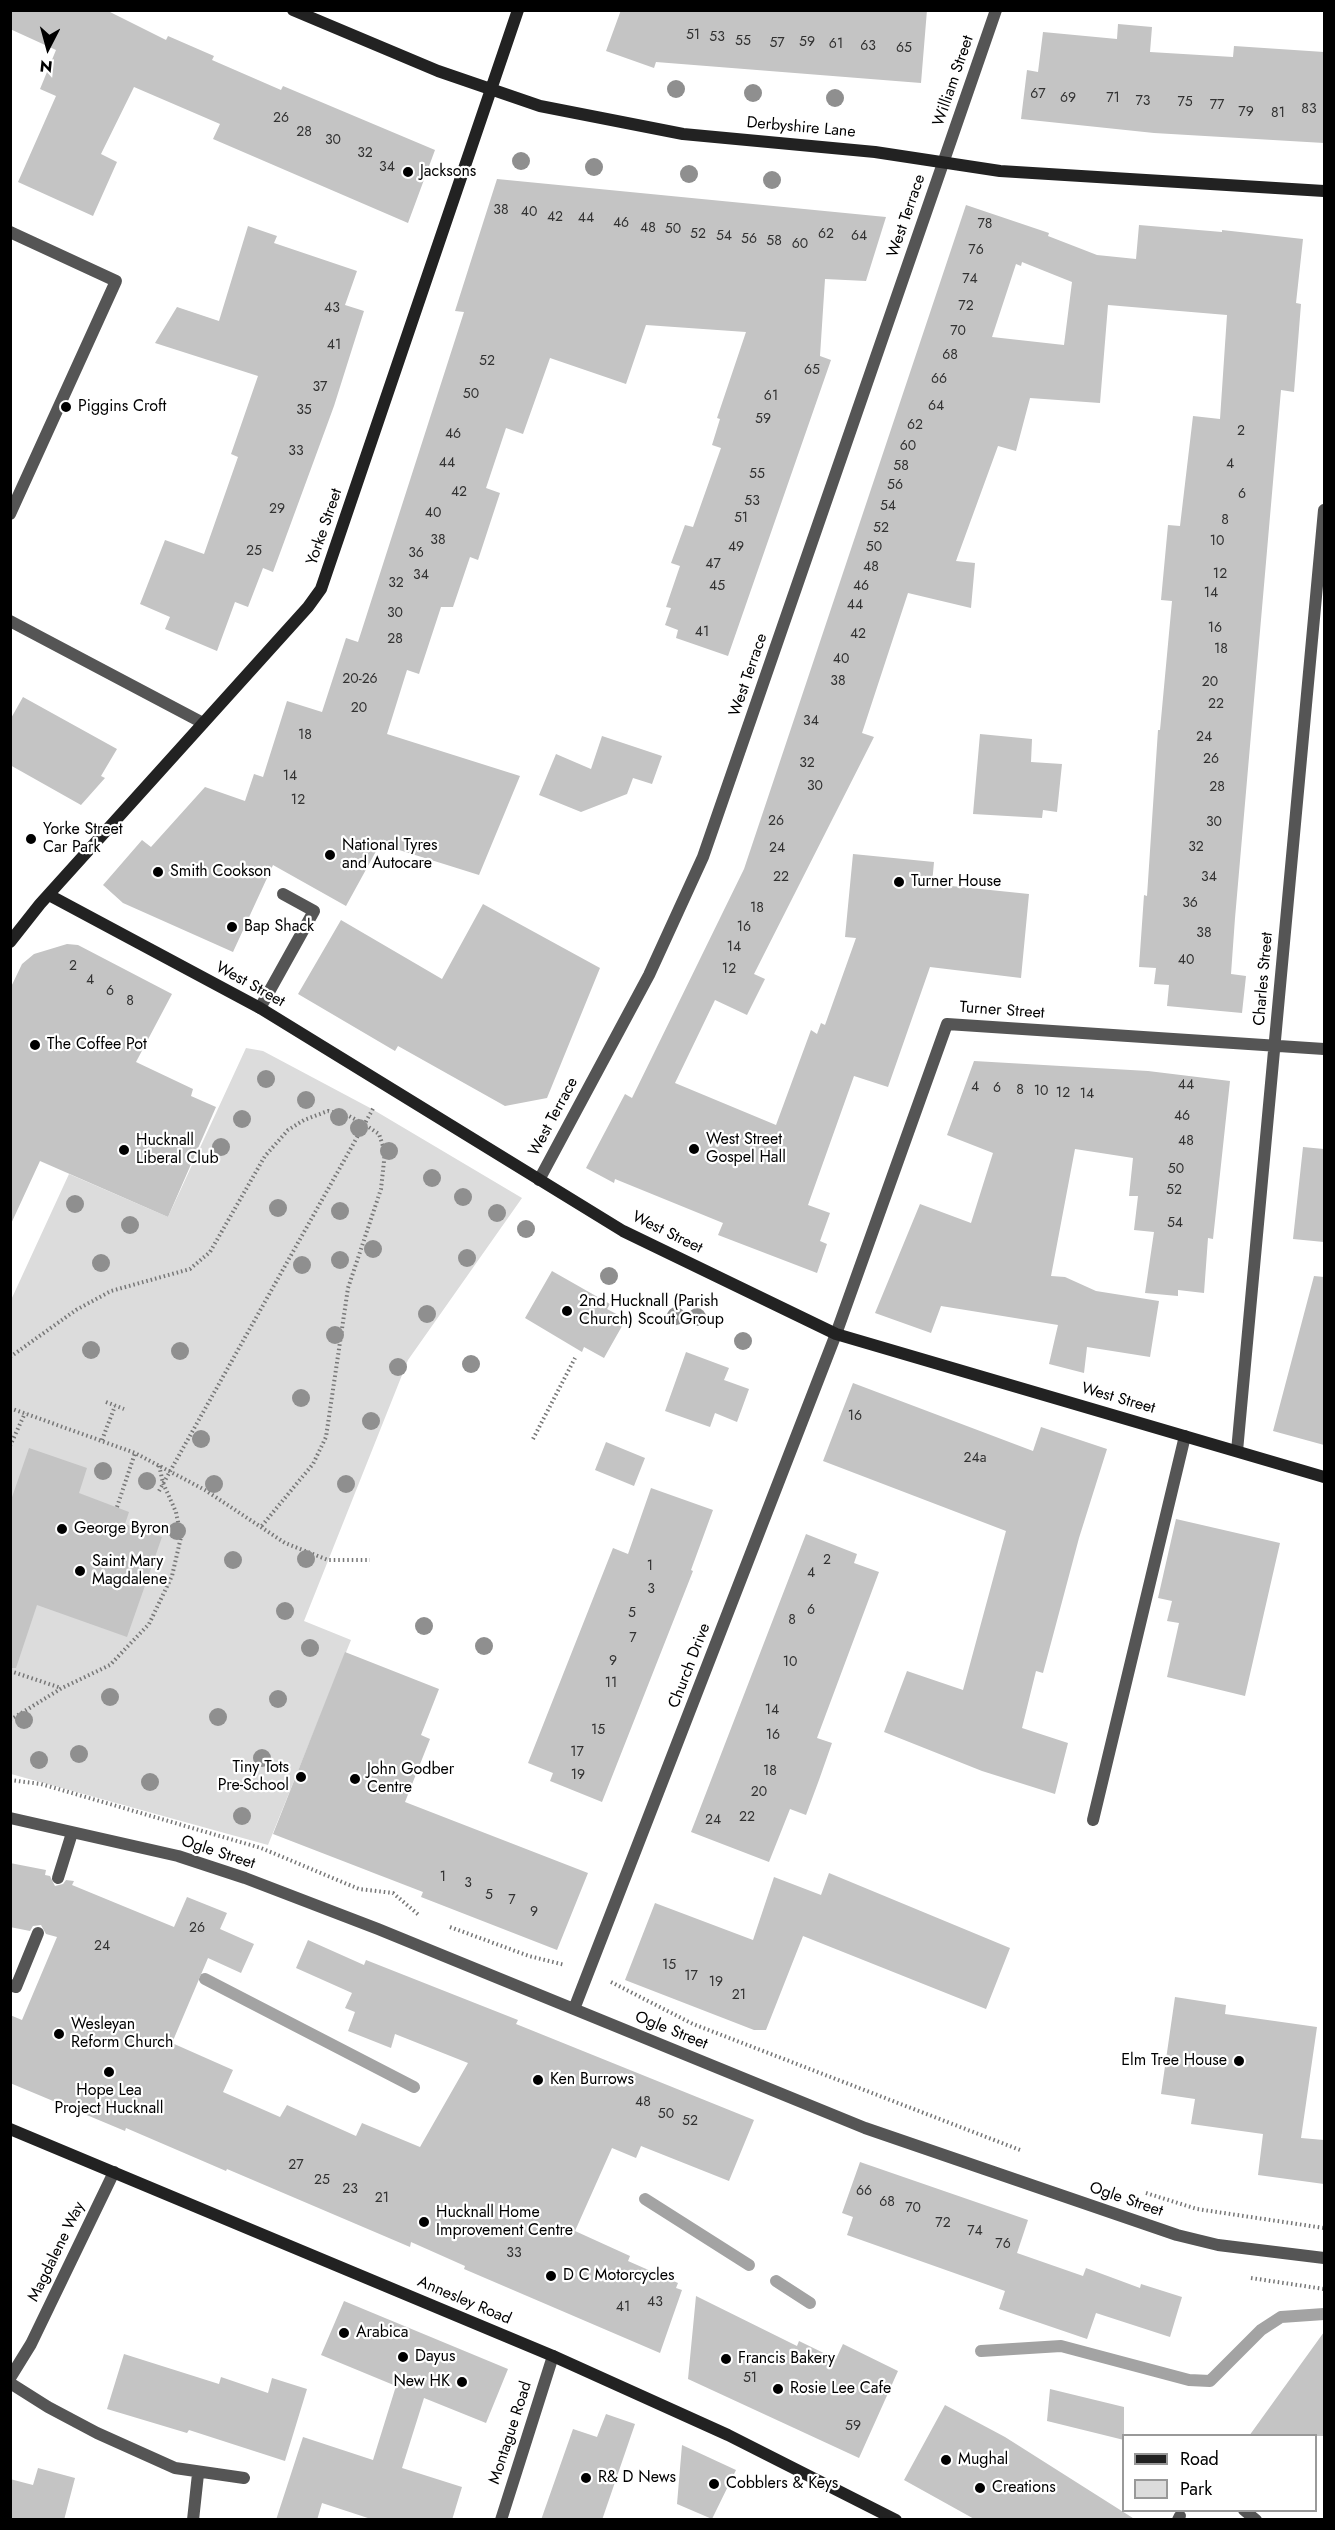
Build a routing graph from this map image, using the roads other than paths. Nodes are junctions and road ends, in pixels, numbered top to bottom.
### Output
1 (293, 10) edge
2 (518, 10) edge
3 (996, 10) edge
4 (491, 88) junction
5 (944, 162) junction
6 (1324, 191) edge
7 (10, 232) edge
8 (1324, 510) edge
9 (10, 514) edge
10 (10, 621) edge
11 (1319, 622) edge
12 (203, 723) junction
13 (283, 894) dead end
14 (49, 895) junction
15 (10, 942) edge
16 (260, 1008) junction
17 (1275, 1046) junction
18 (1324, 1049) edge
19 (539, 1180) junction
20 (836, 1334) junction
21 (1185, 1436) junction
22 (1237, 1451) junction
23 (1324, 1477) edge
24 (10, 1818) edge
25 (1093, 1820) dead end
26 (72, 1833) junction
27 (58, 1878) dead end
28 (38, 1933) dead end
29 (10, 1985) edge
30 (574, 2009) junction
31 (10, 2129) edge
32 (114, 2172) junction
33 (1324, 2258) edge
34 (553, 2356) junction
35 (10, 2378) edge
36 (10, 2383) edge
37 (198, 2474) junction
38 (244, 2478) dead end
39 (889, 2518) edge
40 (193, 2520) edge
41 (501, 2520) edge

1 - 4 street, Derbyshire Lane
2 - 4 street, Yorke Street
3 - 5 street, William Street
4 - 5 street, Derbyshire Lane
4 - 12 street, Yorke Street
5 - 6 street, Derbyshire Lane
5 - 19 street, West Terrace
7 - 9 street
8 - 11 street, Charles Street
10 - 12 street
11 - 17 street, Charles Street
12 - 14 street, Yorke Street
13 - 16 street
14 - 15 street, Yorke Street
14 - 16 street, West Street
16 - 19 street, West Street
17 - 18 street
17 - 20 street, Turner Street
17 - 22 street, Charles Street
19 - 20 street, West Street
20 - 21 street, West Street
20 - 30 street, Church Drive
21 - 22 street, West Street
21 - 25 street
22 - 23 street, West Street
24 - 26 street, Ogle Street
26 - 27 street
26 - 30 street, Ogle Street
28 - 29 street
30 - 33 street, Ogle Street
31 - 32 street, Annesley Road
32 - 34 street, Annesley Road
32 - 35 street, Magdalene Way
34 - 39 street, Annesley Road
34 - 41 street, Montague Road
36 - 37 street
37 - 38 street
37 - 40 street

